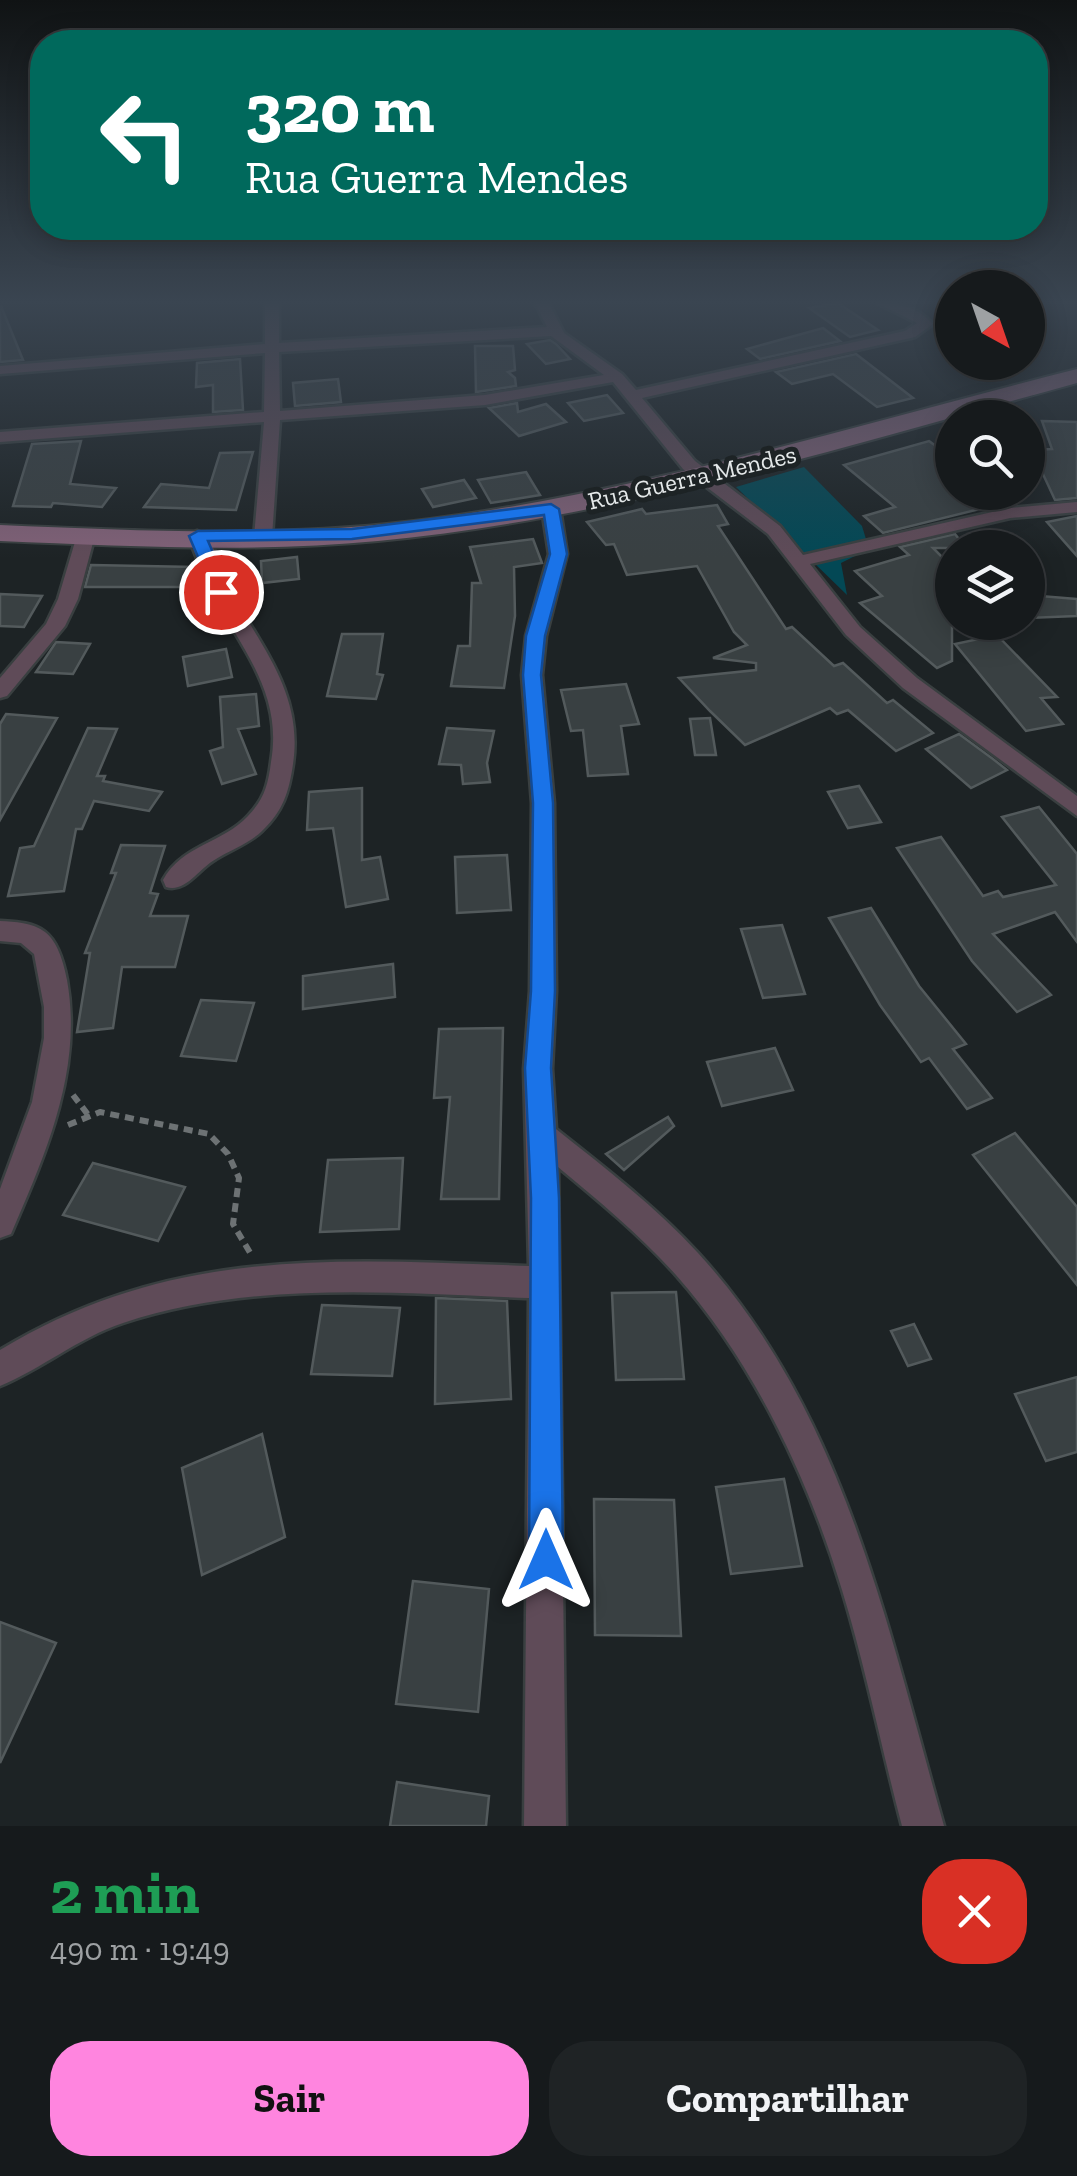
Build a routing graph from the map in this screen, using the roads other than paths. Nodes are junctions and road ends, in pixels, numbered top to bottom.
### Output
1 (272, 388) edge
2 (552, 388) edge
3 (627, 388) edge
4 (664, 388) edge
5 (1032, 388) edge
6 (633, 395) junction
7 (272, 415) junction
8 (0, 437) edge
9 (705, 478) junction
10 (1077, 508) edge
11 (551, 509) junction
12 (0, 533) edge
13 (86, 535) junction
14 (198, 536) junction
15 (262, 537) junction
16 (800, 561) junction
17 (0, 692) edge
18 (1077, 808) edge
19 (175, 880) dead end
20 (0, 931) edge
21 (540, 1134) junction
22 (0, 1222) edge
23 (544, 1282) junction
24 (0, 1369) edge
25 (545, 1826) edge
26 (923, 1826) edge

1 - 7 street
2 - 7 street
3 - 6 street
4 - 6 street
5 - 9 street, Rua Guerra Mendes
6 - 9 street
7 - 8 street
7 - 15 street
9 - 11 street, Rua Guerra Mendes
9 - 16 street
10 - 16 street
11 - 15 street, Rua Guerra Mendes
11 - 21 street
12 - 13 street, Rua Guerra Mendes
13 - 14 street, Rua Guerra Mendes
13 - 17 street
14 - 15 street, Rua Guerra Mendes
14 - 19 street
16 - 18 street
20 - 22 street
21 - 23 street
21 - 26 street
23 - 24 street
23 - 25 street

